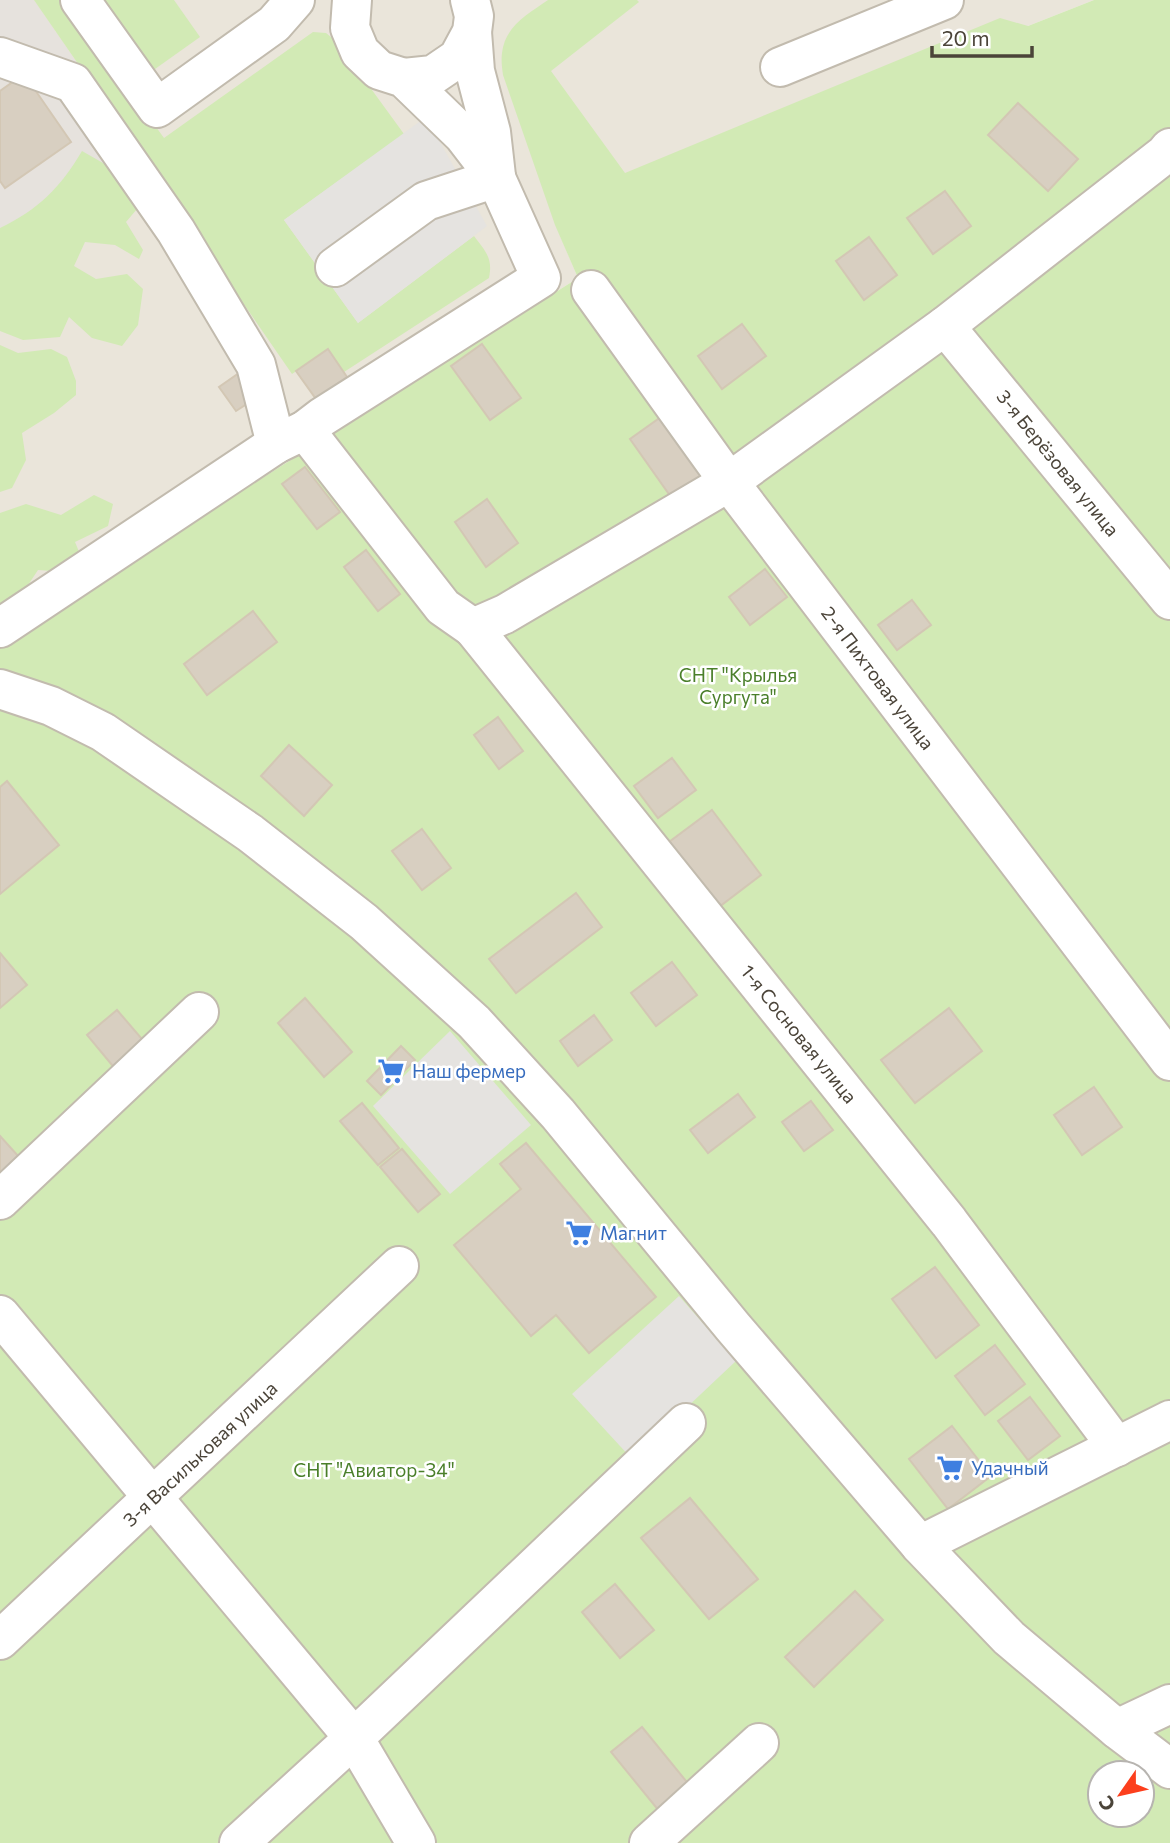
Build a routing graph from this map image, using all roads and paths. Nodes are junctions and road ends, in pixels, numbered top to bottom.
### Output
1 (80, 0) edge
2 (295, 0) edge
3 (944, 0) edge
4 (342, 1) edge
5 (478, 12) edge
6 (0, 57) edge
7 (780, 67) dead end
8 (404, 78) junction
9 (1169, 154) edge
10 (496, 178) junction
11 (335, 267) dead end
12 (591, 290) dead end
13 (945, 326) junction
14 (290, 437) junction
15 (729, 482) junction
16 (1170, 600) edge
17 (0, 628) edge
18 (473, 628) junction
19 (0, 689) edge
20 (199, 1012) dead end
21 (1170, 1061) edge
22 (0, 1200) edge
23 (399, 1266) dead end
24 (0, 1315) edge
25 (1170, 1420) edge
26 (685, 1423) dead end
27 (1117, 1447) junction
28 (153, 1498) junction
29 (920, 1545) junction
30 (0, 1640) edge
31 (1170, 1704) edge
32 (1117, 1729) junction
33 (354, 1738) junction
34 (758, 1743) dead end
35 (1170, 1769) edge
36 (239, 1843) edge
37 (416, 1843) edge
38 (649, 1843) edge

1 - 2 street
3 - 7 street
4 - 8 street
5 - 8 street
5 - 10 street
6 - 14 street
8 - 10 street
9 - 13 street
10 - 11 street
10 - 14 street
12 - 15 street, 2-я Пихтовая улица
13 - 15 street
13 - 16 street, 3-я Берёзовая улица
14 - 17 street
14 - 18 street, 1-я Сосновая улица
15 - 18 street
15 - 21 street, 2-я Пихтовая улица
18 - 27 street, 1-я Сосновая улица
19 - 29 street
20 - 22 street
23 - 28 street, 3-я Васильковая улица
24 - 28 street
25 - 27 street
26 - 33 street
27 - 29 street
28 - 30 street, 3-я Васильковая улица
28 - 33 street
29 - 32 street
31 - 32 street
32 - 35 street
33 - 36 street
33 - 37 street
34 - 38 street

